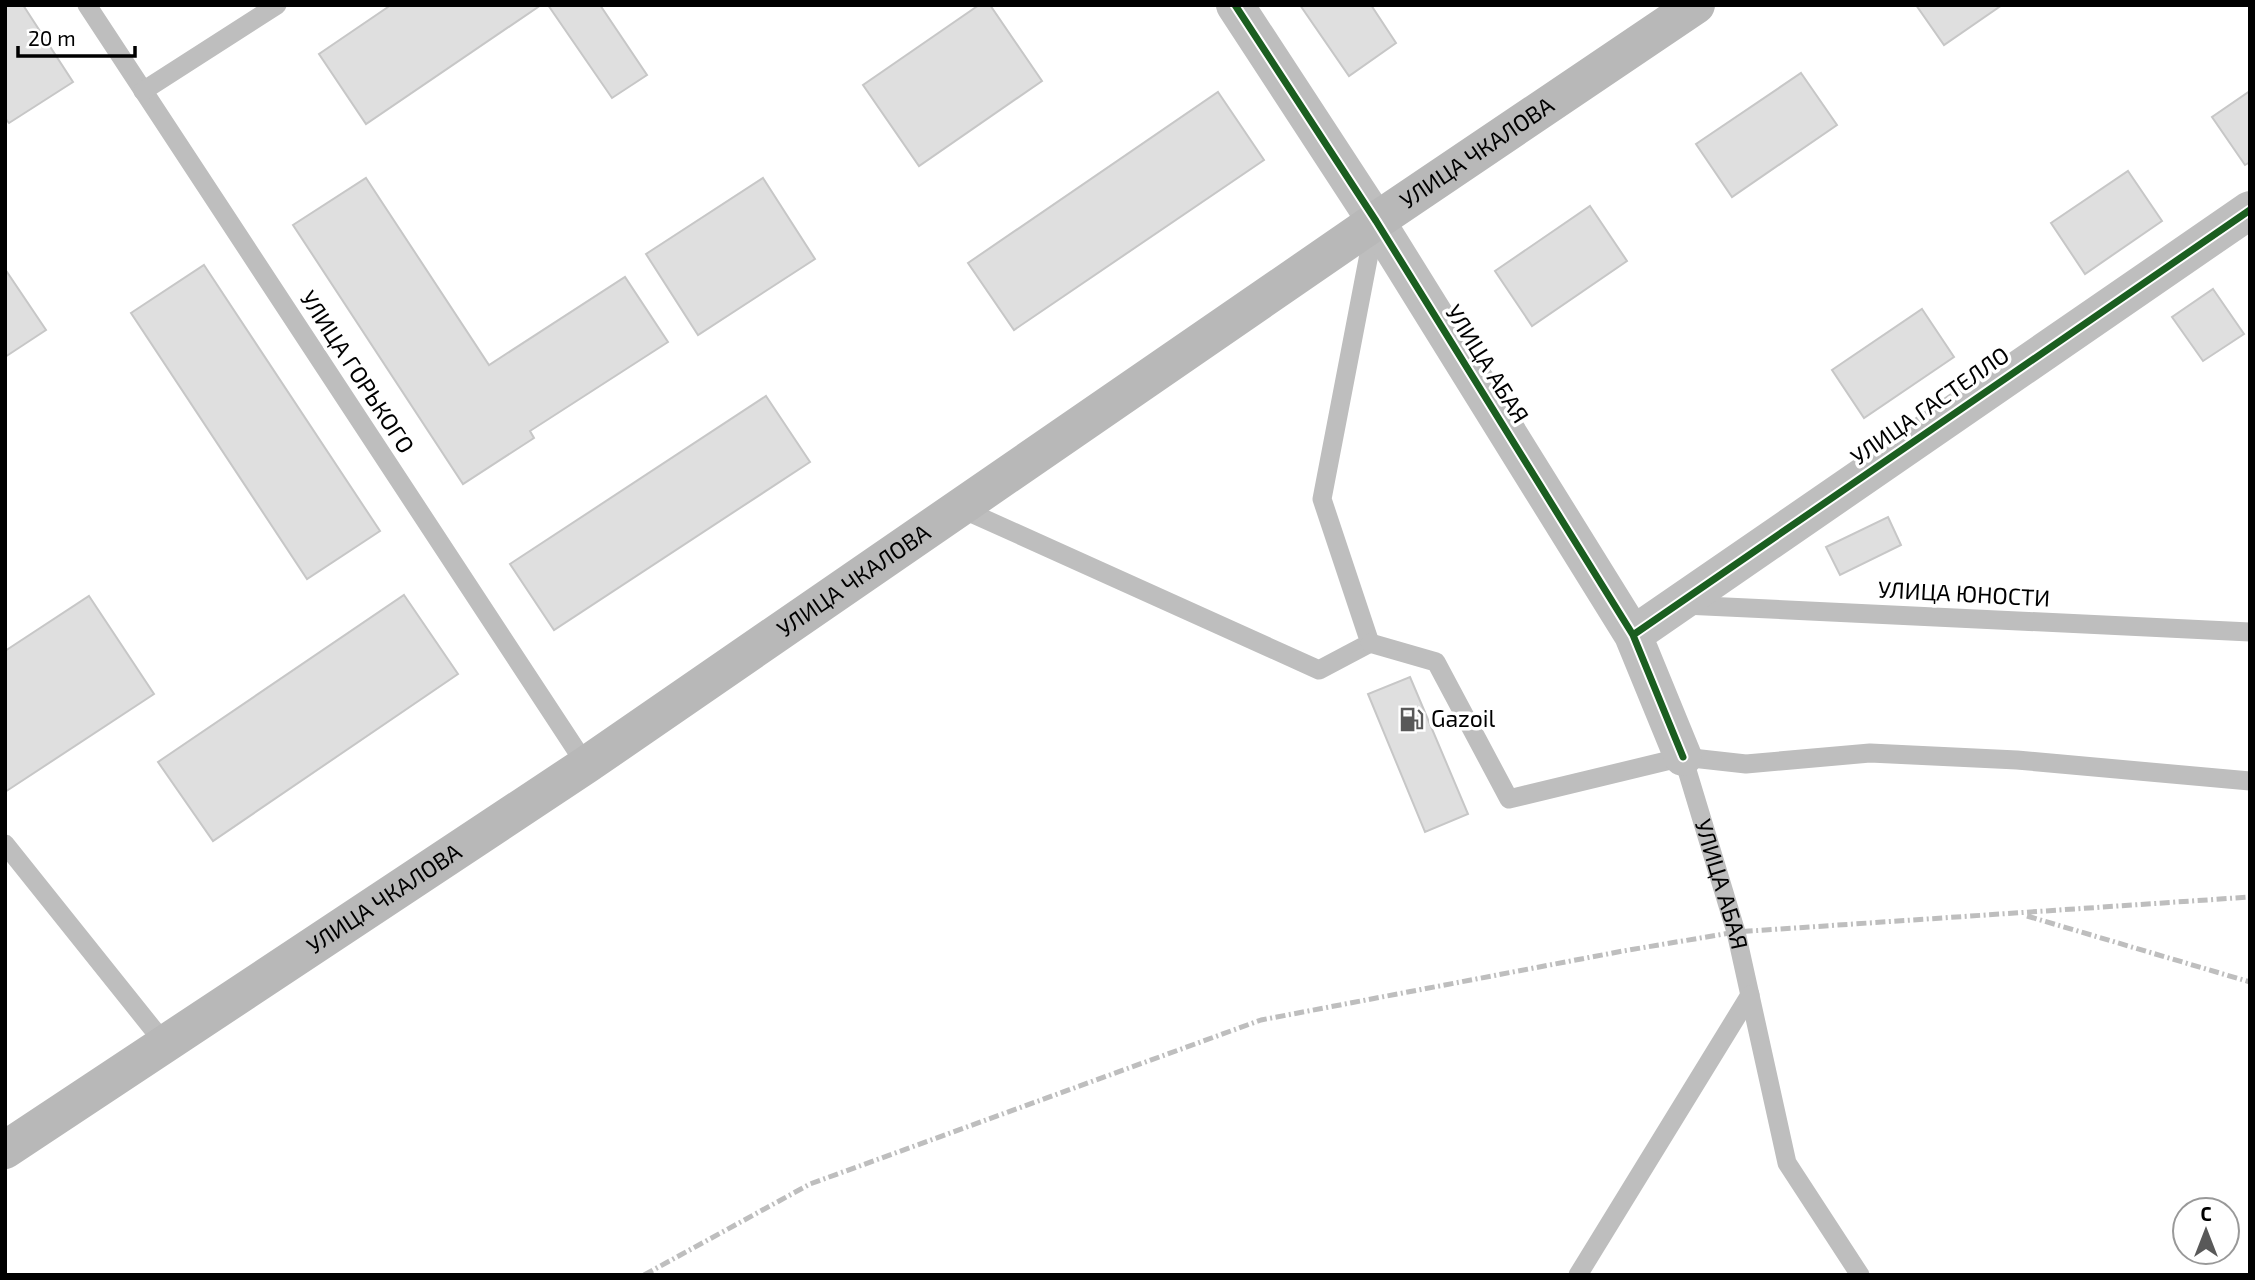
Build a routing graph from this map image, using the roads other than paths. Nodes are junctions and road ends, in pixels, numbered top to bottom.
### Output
1 (87, 5) edge
2 (277, 5) edge
3 (1235, 5) edge
4 (1696, 5) edge
5 (144, 91) junction
6 (2250, 210) edge
7 (1376, 222) junction
8 (960, 508) junction
9 (1676, 604) junction
10 (2250, 632) edge
11 (1633, 635) junction
12 (1370, 642) junction
13 (1683, 757) junction
14 (586, 765) junction
15 (2250, 781) edge
16 (5, 844) edge
17 (1750, 995) junction
18 (165, 1044) junction
19 (5, 1150) edge
20 (1578, 1275) edge
21 (1860, 1275) edge

1 - 5 lane, УЛИЦА ГОРЬКОГО
2 - 5 lane
3 - 7 street, УЛИЦА АБАЯ
4 - 7 main road, УЛИЦА ЧКАЛОВА
5 - 14 lane, УЛИЦА ГОРЬКОГО
6 - 9 street, УЛИЦА ГАСТЕЛЛО
7 - 8 main road, УЛИЦА ЧКАЛОВА
7 - 11 street, УЛИЦА АБАЯ
7 - 12 lane
8 - 12 lane
8 - 14 main road, УЛИЦА ЧКАЛОВА
9 - 10 lane, УЛИЦА ЮНОСТИ
9 - 11 street, УЛИЦА ГАСТЕЛЛО
11 - 13 street, УЛИЦА АБАЯ
12 - 13 lane
13 - 15 lane
13 - 17 lane, УЛИЦА АБАЯ
14 - 18 main road, УЛИЦА ЧКАЛОВА
16 - 18 lane
17 - 20 lane
17 - 21 lane, УЛИЦА АБАЯ
18 - 19 main road, УЛИЦА ЧКАЛОВА

